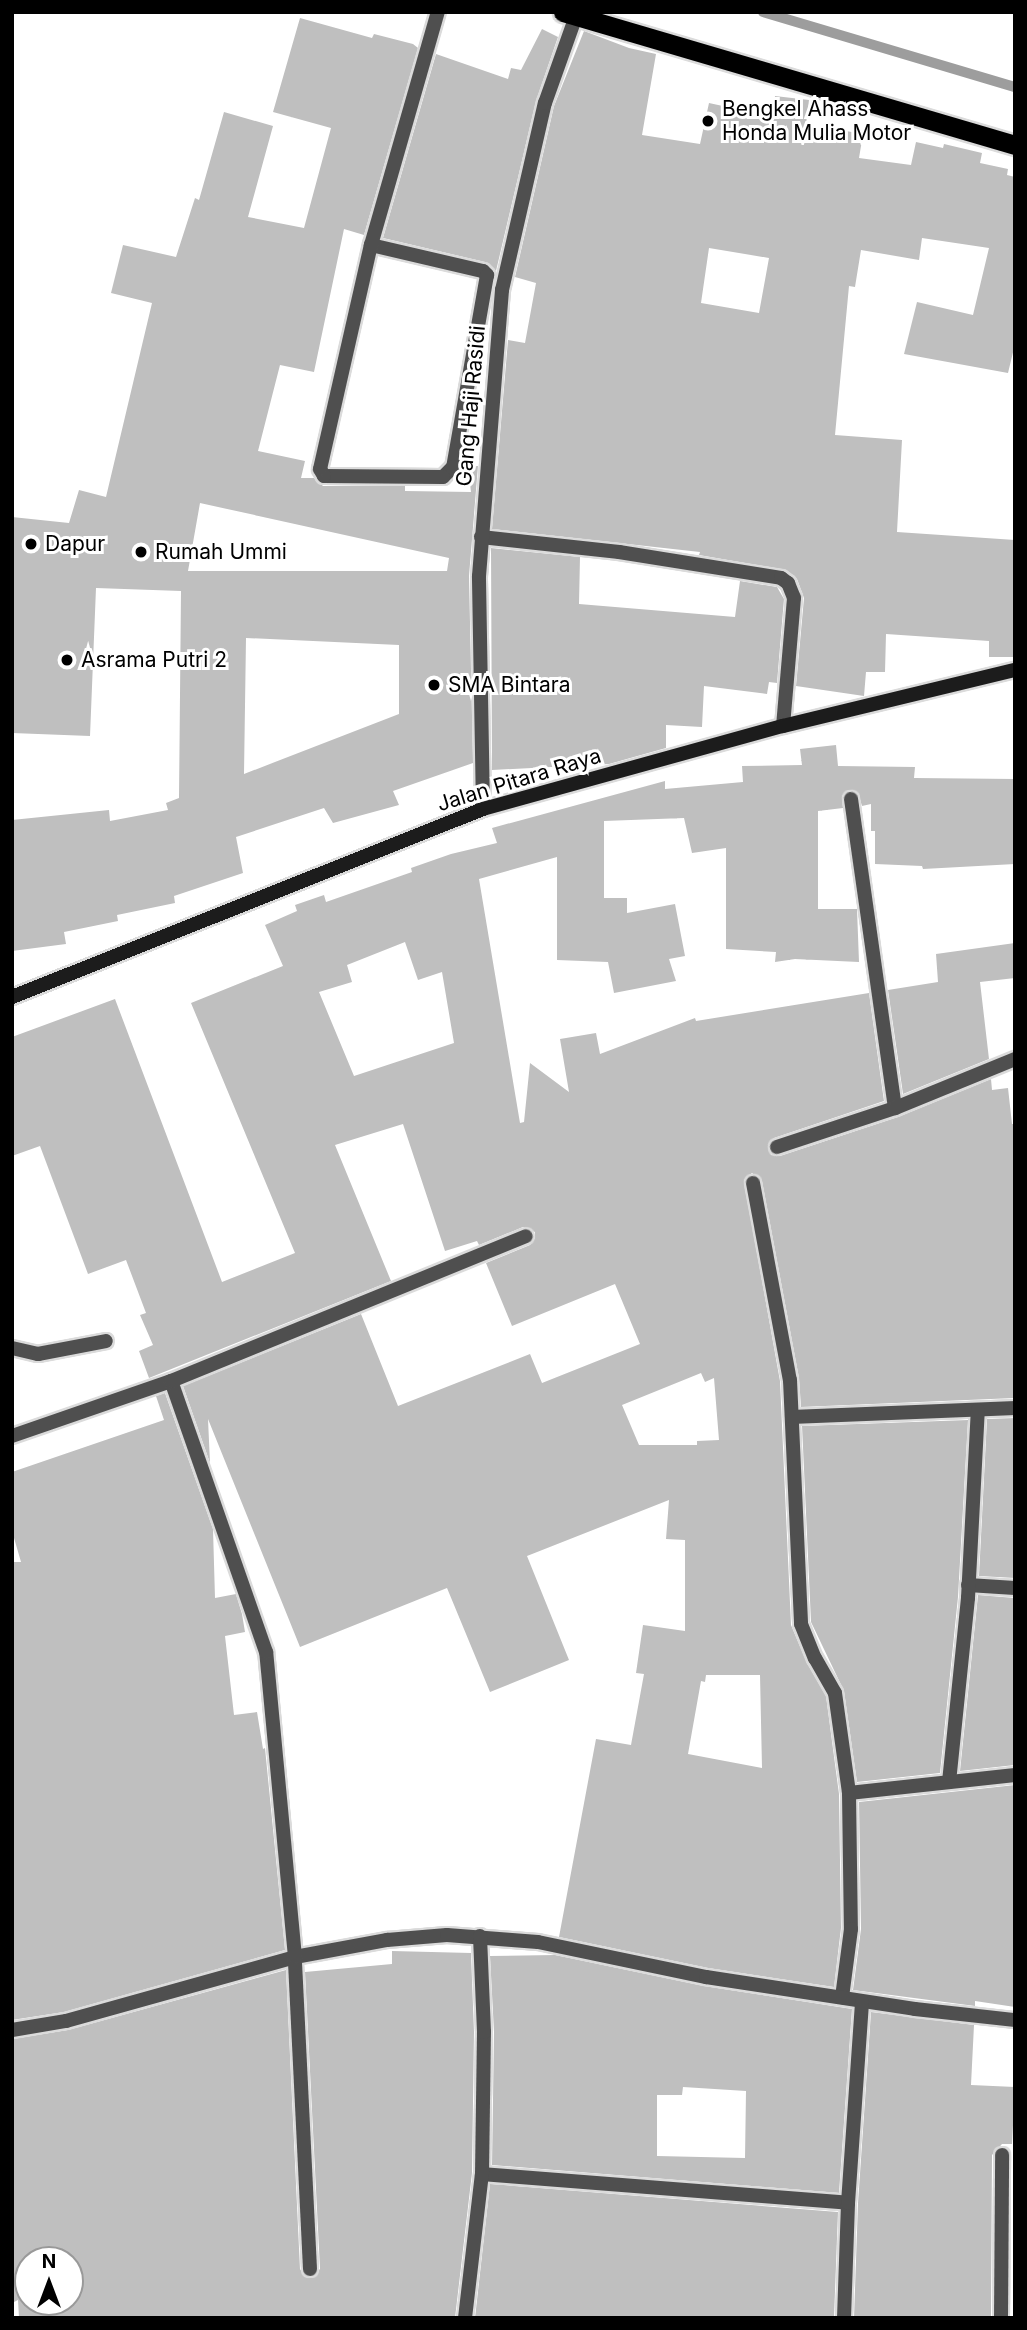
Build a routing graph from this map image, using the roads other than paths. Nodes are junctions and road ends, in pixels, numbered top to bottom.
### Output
1 (439, 12) edge
2 (569, 14) edge
3 (1015, 145) edge
4 (371, 245) junction
5 (481, 537) junction
6 (1015, 670) edge
7 (783, 726) junction
8 (851, 799) dead end
9 (483, 809) junction
10 (12, 997) edge
11 (1015, 1059) edge
12 (895, 1108) junction
13 (776, 1147) dead end
14 (752, 1183) dead end
15 (526, 1236) dead end
16 (106, 1341) dead end
17 (12, 1348) edge
18 (171, 1381) junction
19 (1015, 1408) edge
20 (978, 1410) junction
21 (792, 1417) junction
22 (12, 1436) edge
23 (968, 1585) junction
24 (1015, 1588) edge
25 (1015, 1775) edge
26 (949, 1782) junction
27 (849, 1793) junction
28 (481, 1936) junction
29 (295, 1957) junction
30 (842, 1997) junction
31 (862, 2001) junction
32 (1015, 2020) edge
33 (12, 2030) edge
34 (1002, 2155) dead end
35 (482, 2174) junction
36 (848, 2203) junction
37 (310, 2269) dead end
38 (465, 2318) edge
39 (844, 2318) edge
40 (1001, 2318) edge

1 - 4 street
2 - 3 highway
2 - 5 street, Gang Haji Rasidi
4 - 4 street
5 - 7 street
5 - 9 street, Gang Haji Rasidi
6 - 7 main road, Jalan Pitara Raya
7 - 9 main road, Jalan Pitara Raya
8 - 12 street
9 - 10 main road, Jalan Pitara Raya
11 - 12 street
12 - 13 street
14 - 21 street
15 - 18 street
16 - 17 street
18 - 22 street
18 - 29 street
19 - 20 street
20 - 21 street
20 - 23 street
21 - 27 street
23 - 24 street
23 - 26 street
25 - 26 street
26 - 27 street
27 - 30 street
28 - 29 street
28 - 30 street
28 - 35 street
29 - 33 street
29 - 37 street
30 - 31 street
31 - 32 street
31 - 36 street
34 - 40 street
35 - 36 street
35 - 38 street
36 - 39 street

